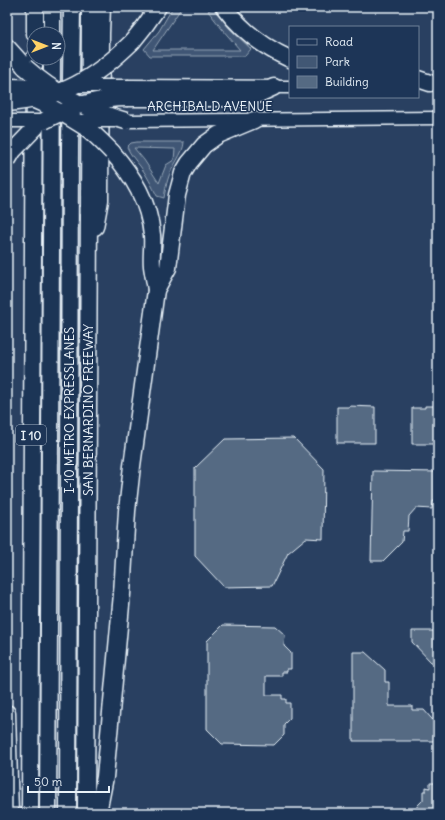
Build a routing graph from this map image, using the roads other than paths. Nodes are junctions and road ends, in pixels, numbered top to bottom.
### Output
1 (33, 7) edge
2 (52, 7) edge
3 (72, 7) edge
4 (90, 7) edge
5 (102, 7) edge
6 (158, 7) edge
7 (224, 7) edge
8 (35, 26) edge
9 (52, 26) edge
10 (7, 47) edge
11 (289, 58) edge
12 (34, 66) edge
13 (52, 66) edge
14 (7, 85) edge
15 (75, 86) junction
16 (282, 87) edge
17 (7, 89) edge
18 (53, 89) junction
19 (128, 92) junction
20 (34, 99) junction
21 (7, 103) edge
22 (82, 104) junction
23 (61, 112) junction
24 (438, 118) edge
25 (254, 120) junction
26 (7, 121) edge
27 (44, 121) junction
28 (75, 121) junction
29 (126, 121) junction
30 (7, 161) edge
31 (88, 260) junction
32 (156, 290) junction
33 (7, 713) edge
34 (10, 813) edge
35 (30, 813) edge
36 (48, 813) edge
37 (68, 813) edge
38 (86, 813) edge
39 (98, 813) edge

1 - 8 highway
2 - 9 highway
3 - 37 highway, I-10 METRO EXPRESSLANES
4 - 31 highway, SAN BERNARDINO FREEWAY
5 - 31 highway
6 - 15 highway, bridge
7 - 11 highway
10 - 18 highway, bridge
12 - 35 highway, I 10
13 - 36 highway, I-10 METRO EXPRESSLANES
14 - 18 main road, bridge
15 - 18 highway, bridge
15 - 19 main road, bridge
16 - 19 highway
17 - 20 highway, bridge
18 - 20 highway, bridge
18 - 22 highway, bridge
19 - 22 highway, bridge
20 - 21 highway, bridge
20 - 23 highway, bridge
22 - 23 highway, bridge
22 - 29 highway, bridge
23 - 27 highway, bridge
23 - 28 highway, bridge
24 - 25 main road, ARCHIBALD AVENUE
25 - 29 main road, ARCHIBALD AVENUE
25 - 32 highway
26 - 27 main road, ARCHIBALD AVENUE, bridge
27 - 28 main road, ARCHIBALD AVENUE, bridge
27 - 30 highway, bridge
28 - 29 main road, ARCHIBALD AVENUE, bridge
28 - 32 highway, bridge
31 - 38 highway, SAN BERNARDINO FREEWAY
32 - 39 highway
33 - 34 highway

